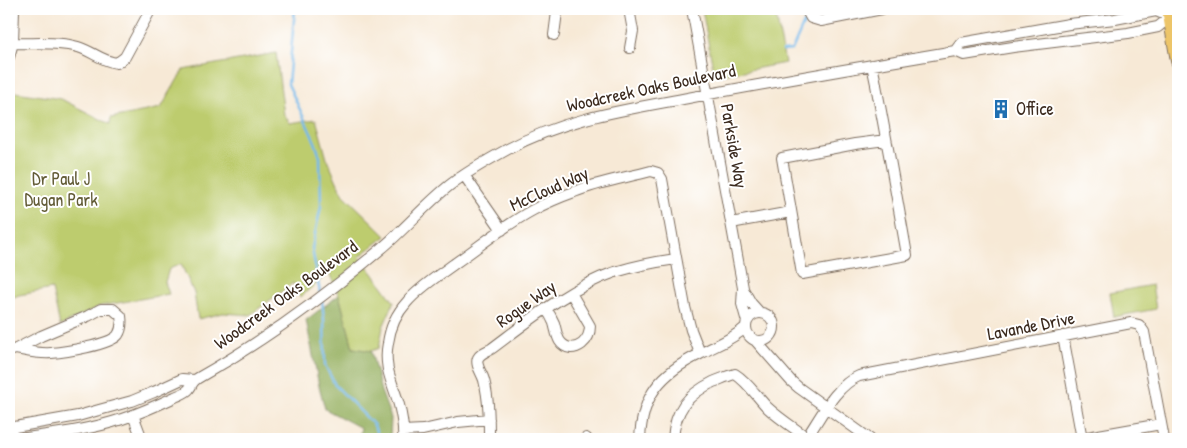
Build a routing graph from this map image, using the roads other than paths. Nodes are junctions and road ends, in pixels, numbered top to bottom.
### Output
1 (14, 9) edge
2 (151, 9) edge
3 (556, 9) edge
4 (629, 9) edge
5 (692, 9) edge
6 (806, 9) edge
7 (882, 9) edge
8 (867, 10) edge
9 (1172, 13) edge
10 (554, 34) dead end
11 (13, 43) junction
12 (630, 48) dead end
13 (955, 51) junction
14 (9, 57) edge
15 (1178, 61) edge
16 (872, 65) junction
17 (708, 94) junction
18 (886, 140) junction
19 (464, 175) junction
20 (791, 212) junction
21 (731, 223) junction
22 (502, 230) junction
23 (676, 259) junction
24 (743, 288) junction
25 (571, 293) junction
26 (546, 309) junction
27 (760, 313) junction
28 (747, 324) junction
29 (1063, 336) junction
30 (770, 337) junction
31 (753, 339) junction
32 (726, 342) junction
33 (12, 350) edge
34 (700, 354) junction
35 (774, 360) junction
36 (194, 380) junction
37 (826, 408) junction
38 (132, 415) junction
39 (489, 420) junction
40 (1161, 424) junction
41 (9, 428) edge
42 (403, 435) edge
43 (808, 438) edge
44 (20, 439) edge
45 (142, 439) edge
46 (489, 439) edge
47 (640, 439) edge
48 (673, 439) edge
49 (870, 439) edge
50 (1080, 439) edge
51 (1164, 439) edge

1 - 11 street
2 - 11 street
3 - 10 street
4 - 12 street
5 - 17 street, Parkside Way
6 - 8 street
7 - 8 street
9 - 13 street, Woodcreek Oaks Boulevard
9 - 13 street, Woodcreek Oaks Boulevard
9 - 15 main road
11 - 14 street
13 - 16 street, Woodcreek Oaks Boulevard
16 - 17 street, Woodcreek Oaks Boulevard
16 - 18 street
17 - 19 street, Woodcreek Oaks Boulevard
17 - 21 street, Parkside Way
18 - 20 street
18 - 20 street
19 - 22 street
19 - 36 street, Woodcreek Oaks Boulevard
20 - 21 street
21 - 24 street, Parkside Way
22 - 23 street, McCloud Way
22 - 42 street, McCloud Way
23 - 25 street, Rogue Way
23 - 34 street, McCloud Way
24 - 27 street, Parkside Way
24 - 28 street, Parkside Way
25 - 26 street, Rogue Way
25 - 26 street
26 - 39 street, Rogue Way
27 - 28 street
27 - 30 street
28 - 31 street
28 - 32 street
29 - 37 street, Lavande Drive
29 - 40 street, Lavande Drive
29 - 50 street
30 - 31 street
30 - 35 street
31 - 32 street
31 - 35 street
32 - 34 street
33 - 33 street
34 - 47 street
35 - 37 street
36 - 38 street, Woodcreek Oaks Boulevard
36 - 41 street, Woodcreek Oaks Boulevard
37 - 43 street, Lavande Drive
37 - 49 street
38 - 44 street, Woodcreek Oaks Boulevard
38 - 45 street
39 - 42 street
39 - 46 street, Rogue Way
40 - 50 street
40 - 51 street, Lavande Drive
43 - 48 street

